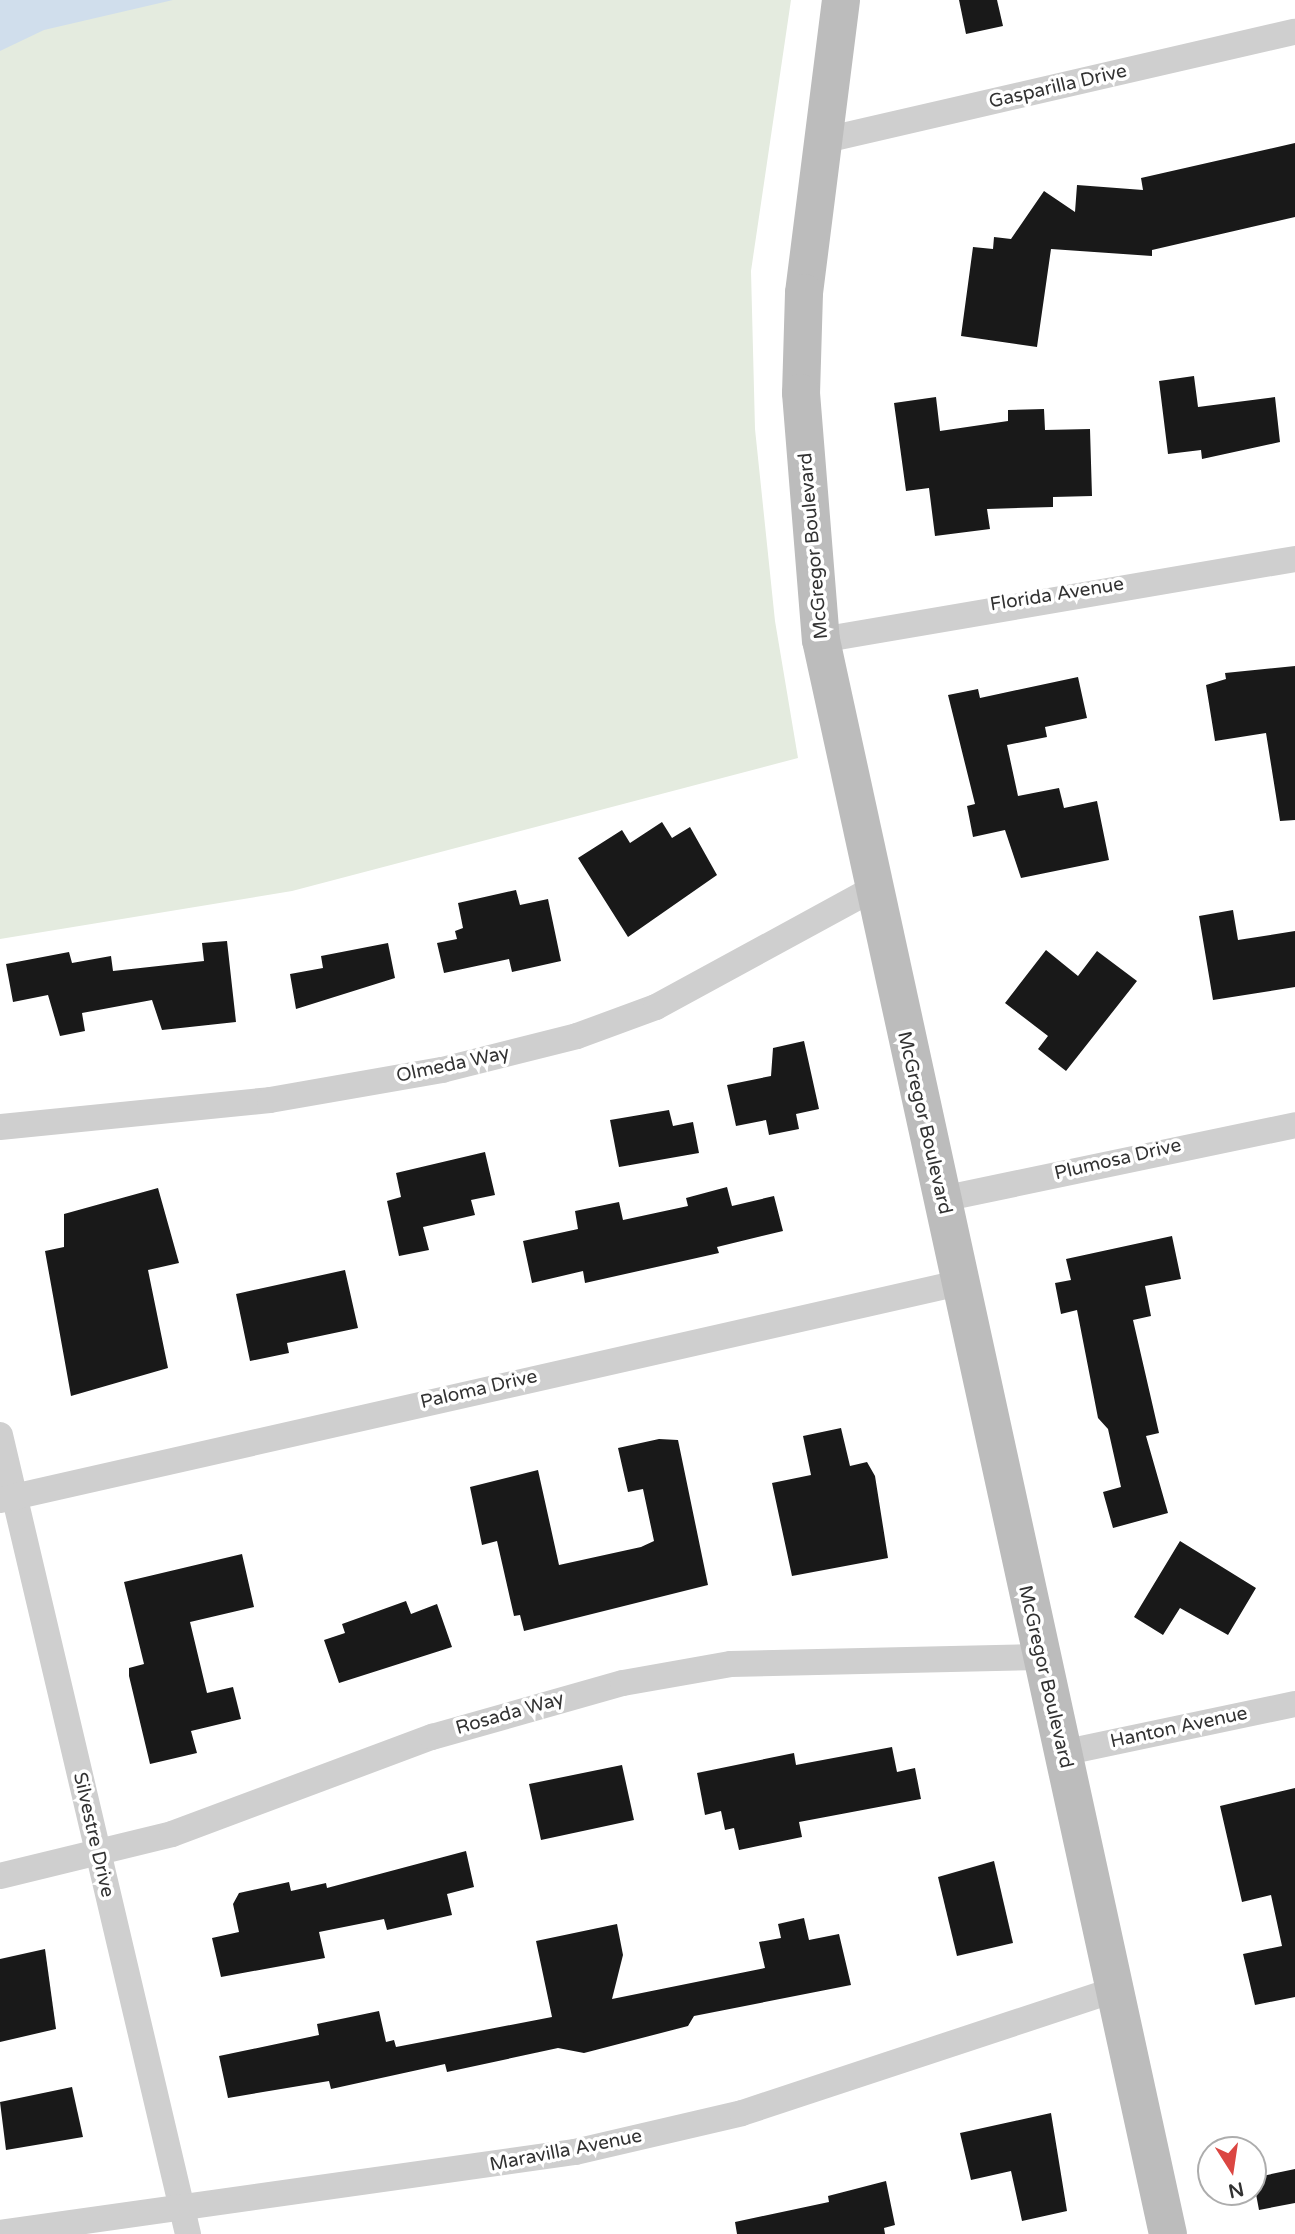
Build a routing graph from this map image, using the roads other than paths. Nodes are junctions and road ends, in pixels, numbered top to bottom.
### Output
1 (841, 0) edge
2 (1295, 32) edge
3 (821, 141) junction
4 (1295, 559) edge
5 (821, 640) junction
6 (872, 890) junction
7 (1295, 1125) edge
8 (0, 1127) edge
9 (942, 1199) junction
10 (959, 1283) junction
11 (0, 1435) edge
12 (7, 1499) edge
13 (1040, 1657) junction
14 (1295, 1704) edge
15 (1062, 1753) junction
16 (97, 1854) junction
17 (0, 1876) edge
18 (1114, 1990) junction
19 (186, 2221) edge
20 (0, 2233) edge
21 (1168, 2234) edge

1 - 3 main road, McGregor Boulevard
2 - 3 street, Gasparilla Drive
3 - 5 main road, McGregor Boulevard
4 - 5 street, Florida Avenue
5 - 6 main road, McGregor Boulevard
6 - 8 street, Olmeda Way
6 - 9 main road, McGregor Boulevard
7 - 9 street, Plumosa Drive
9 - 10 main road, McGregor Boulevard
10 - 12 street, Paloma Drive
10 - 13 main road, McGregor Boulevard
11 - 12 street, Silvestre Drive
12 - 16 street, Silvestre Drive
13 - 15 main road, McGregor Boulevard
13 - 16 street, Rosada Way
14 - 15 street, Hanton Avenue
15 - 18 main road, McGregor Boulevard
16 - 17 street, Rosada Way
16 - 19 street, Silvestre Drive
18 - 19 street, Maravilla Avenue
18 - 21 main road, McGregor Boulevard
19 - 20 street, Maravilla Avenue

